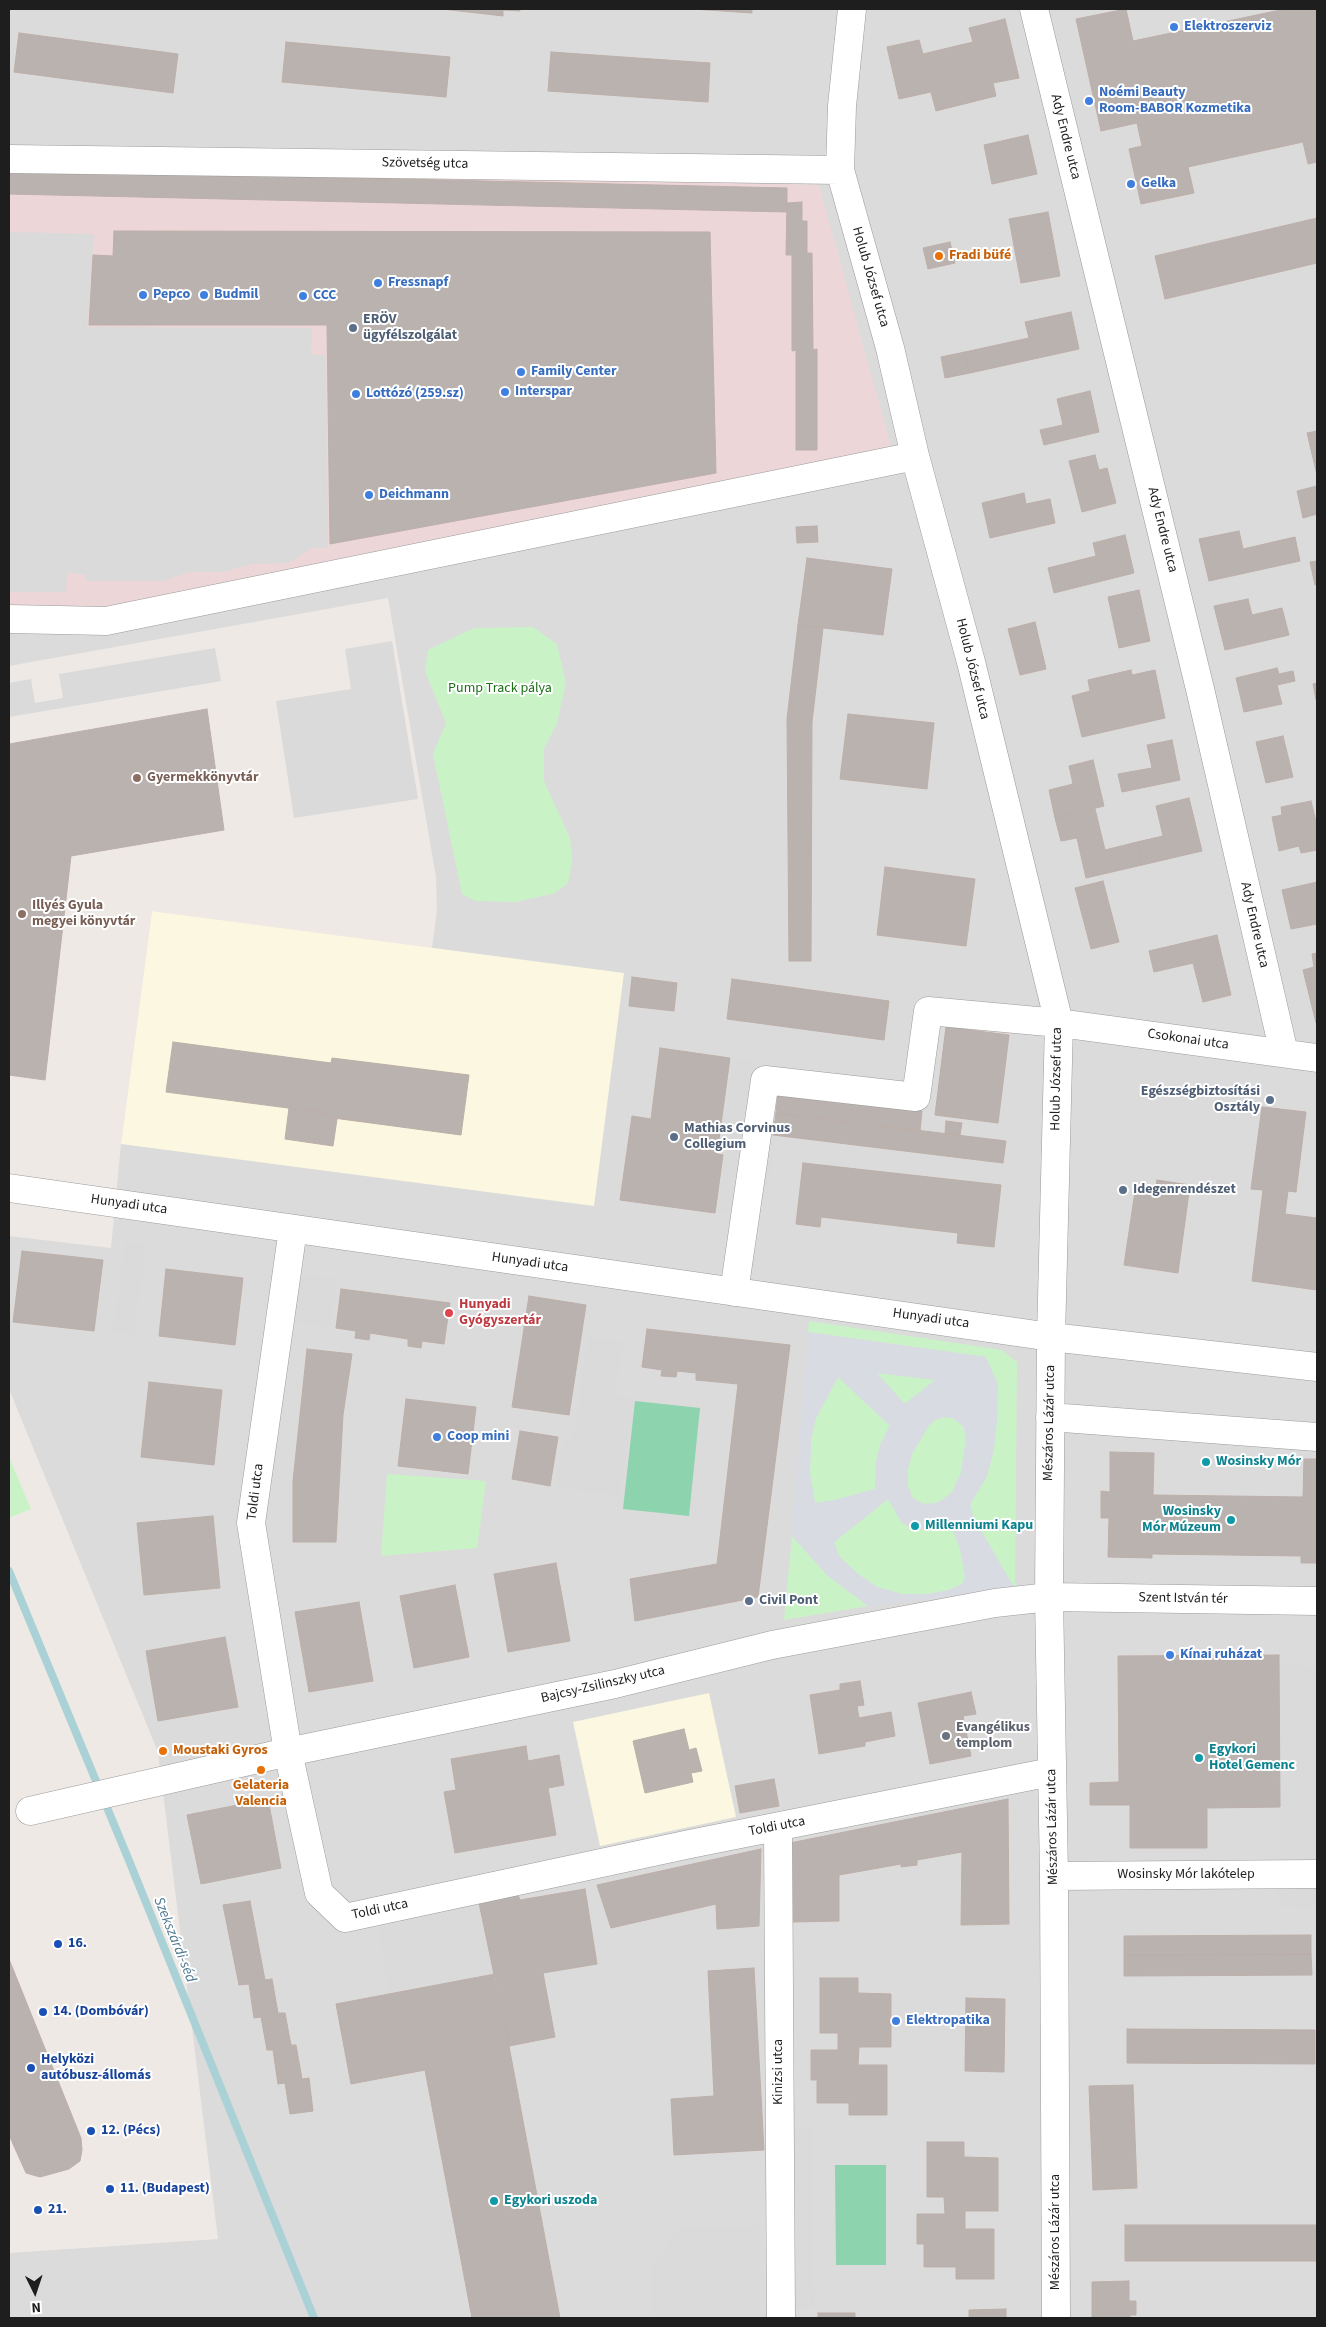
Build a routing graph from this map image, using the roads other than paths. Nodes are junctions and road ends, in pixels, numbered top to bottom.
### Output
1 (852, 9) edge
2 (1034, 9) edge
3 (9, 159) edge
4 (840, 170) junction
5 (915, 456) junction
6 (9, 620) edge
7 (1059, 1023) junction
8 (1284, 1053) junction
9 (1317, 1058) edge
10 (11, 1188) edge
11 (293, 1229) junction
12 (734, 1292) junction
13 (1051, 1337) junction
14 (1317, 1367) edge
15 (1050, 1417) junction
16 (1317, 1437) edge
17 (1049, 1597) junction
18 (1317, 1601) edge
19 (288, 1752) junction
20 (1052, 1772) junction
21 (30, 1811) dead end
22 (778, 1827) junction
23 (1317, 1874) edge
24 (1054, 1876) junction
25 (781, 2318) edge
26 (1056, 2318) edge

1 - 4 street, Holub József utca
2 - 8 street, Ady Endre utca
3 - 4 street, Szövetség utca
4 - 5 street, Holub József utca
5 - 6 street
5 - 7 street, Holub József utca
7 - 8 street, Csokonai utca
7 - 12 street, Csokonai utca
7 - 13 street, Holub József utca
8 - 9 street, Csokonai utca
10 - 11 street, Hunyadi utca
11 - 12 street, Hunyadi utca
11 - 19 street, Toldi utca
12 - 13 street, Hunyadi utca
13 - 14 street
13 - 15 street, Mészáros Lázár utca
15 - 16 street
15 - 17 street, Mészáros Lázár utca
17 - 18 street, Szent István tér
17 - 19 street, Bajcsy-Zsilinszky utca
17 - 20 street, Mészáros Lázár utca
19 - 21 street, Bajcsy-Zsilinszky utca
19 - 22 street, Toldi utca
20 - 22 street, Toldi utca
20 - 24 street, Mészáros Lázár utca
22 - 25 street, Kinizsi utca
23 - 24 street, Wosinsky Mór lakótelep
24 - 26 street, Mészáros Lázár utca

